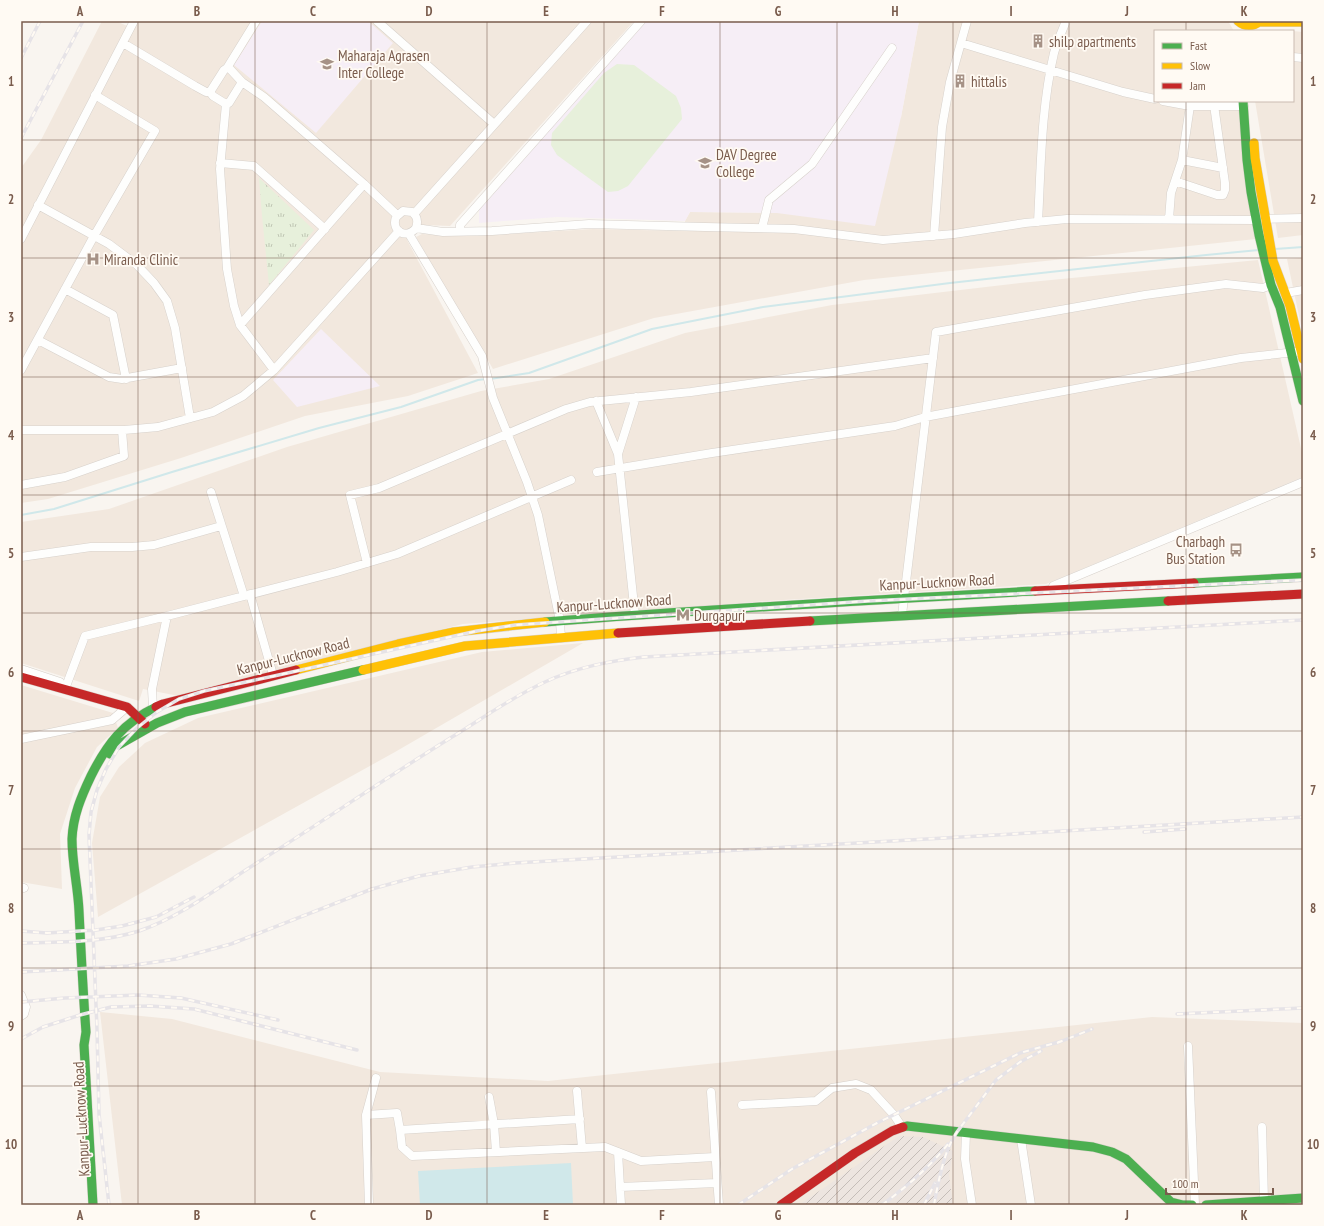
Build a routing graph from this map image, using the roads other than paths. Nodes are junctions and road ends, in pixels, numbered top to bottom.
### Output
1 (134, 21) edge
2 (256, 21) edge
3 (377, 21) edge
4 (587, 21) edge
5 (641, 21) edge
6 (967, 21) edge
7 (1066, 21) edge
8 (1260, 22) edge
9 (1303, 22) edge
10 (1239, 25) edge
11 (1250, 29) edge
12 (123, 43) junction
13 (961, 43) junction
14 (892, 48) dead end
15 (227, 68) junction
16 (1051, 70) junction
17 (242, 82) junction
18 (210, 92) junction
19 (96, 95) junction
20 (1154, 99) edge
21 (1168, 102) edge
22 (1246, 103) edge
23 (226, 104) junction
24 (1214, 105) junction
25 (1190, 106) junction
26 (494, 124) junction
27 (1182, 160) junction
28 (220, 163) junction
29 (1223, 168) junction
30 (1175, 181) junction
31 (364, 184) junction
32 (38, 205) junction
33 (414, 214) junction
34 (397, 215) junction
35 (1303, 218) edge
36 (1169, 219) junction
37 (1261, 220) junction
38 (1038, 222) junction
39 (416, 228) junction
40 (762, 228) junction
41 (325, 229) junction
42 (398, 231) junction
43 (460, 232) junction
44 (409, 234) junction
45 (94, 236) junction
46 (934, 236) junction
47 (21, 239) edge
48 (1269, 261) junction
49 (1271, 285) junction
50 (66, 289) junction
51 (1303, 290) edge
52 (1286, 293) junction
53 (240, 325) junction
54 (38, 340) junction
55 (1291, 352) junction
56 (1302, 354) edge
57 (933, 358) junction
58 (182, 368) junction
59 (21, 370) edge
60 (274, 370) junction
61 (126, 379) junction
62 (636, 397) junction
63 (596, 401) junction
64 (1303, 401) edge
65 (925, 417) junction
66 (190, 418) junction
67 (21, 430) edge
68 (122, 430) junction
69 (507, 434) junction
70 (618, 454) junction
71 (620, 468) junction
72 (597, 472) dead end
73 (571, 480) dead end
74 (1303, 482) edge
75 (21, 485) edge
76 (211, 492) dead end
77 (532, 498) junction
78 (221, 526) junction
79 (21, 558) edge
80 (367, 563) junction
81 (1303, 577) edge
82 (1210, 582) junction
83 (1128, 586) junction
84 (1052, 590) junction
85 (1303, 594) edge
86 (247, 595) junction
87 (904, 598) junction
88 (1211, 599) junction
89 (1128, 603) junction
90 (635, 615) junction
91 (902, 615) junction
92 (166, 616) junction
93 (560, 621) junction
94 (561, 638) junction
95 (21, 669) edge
96 (273, 675) junction
97 (21, 677) edge
98 (66, 687) junction
99 (127, 707) junction
100 (153, 708) junction
101 (138, 717) junction
102 (149, 727) junction
103 (21, 739) edge
104 (78, 895) junction
105 (21, 996) edge
106 (21, 1016) edge
107 (86, 1032) junction
108 (1188, 1046) dead end
109 (376, 1078) dead end
110 (577, 1091) dead end
111 (711, 1092) dead end
112 (489, 1097) dead end
113 (742, 1105) dead end
114 (366, 1114) junction
115 (580, 1119) junction
116 (494, 1124) junction
117 (1262, 1127) dead end
118 (902, 1128) junction
119 (400, 1130) junction
120 (966, 1133) junction
121 (1021, 1139) junction
122 (582, 1148) junction
123 (496, 1152) junction
124 (618, 1152) junction
125 (715, 1157) junction
126 (717, 1183) junction
127 (620, 1187) junction
128 (1303, 1198) edge
129 (1264, 1201) junction
130 (93, 1205) edge
131 (99, 1205) edge
132 (369, 1205) edge
133 (621, 1205) edge
134 (718, 1205) edge
135 (781, 1205) edge
136 (972, 1205) edge
137 (1031, 1205) edge
138 (1192, 1205) edge
139 (1195, 1205) edge
140 (1206, 1205) edge

1 - 12 street
2 - 15 street
3 - 26 street
4 - 26 street
5 - 43 street
6 - 13 street
7 - 16 street
8 - 9 main road
8 - 11 main road
10 - 11 main road
12 - 18 street
12 - 19 street
13 - 16 street
13 - 46 street
14 - 40 street
15 - 17 street
15 - 18 street
16 - 20 street
16 - 38 street
17 - 23 street
17 - 31 street
18 - 23 street
19 - 32 street
19 - 45 street
21 - 25 street
22 - 24 street
22 - 37 main road
23 - 28 street
24 - 25 street
24 - 29 street
25 - 27 street
26 - 33 street
27 - 29 street
27 - 30 street
28 - 41 street
28 - 53 street
29 - 30 street
30 - 36 street
31 - 34 street
31 - 41 street
32 - 45 street
32 - 47 street
33 - 34 street
33 - 39 street
34 - 42 street
35 - 37 street
36 - 37 street
36 - 38 street
37 - 48 main road
37 - 48 main road
38 - 46 street
39 - 43 street
39 - 44 street
40 - 43 street
40 - 46 street
41 - 53 street
42 - 44 street
42 - 60 street
44 - 69 street
45 - 50 street
45 - 58 street
48 - 49 main road
48 - 52 main road
49 - 55 main road
49 - 57 street
50 - 54 street
50 - 61 street
51 - 52 street
52 - 56 main road
53 - 60 street
54 - 59 street
54 - 61 street
55 - 56 street
55 - 64 main road
55 - 65 street
57 - 62 street
57 - 65 street
58 - 61 street
58 - 66 street
60 - 66 street
62 - 63 street
62 - 70 street
63 - 69 street
63 - 70 street
65 - 71 street
65 - 87 street
66 - 68 street
67 - 68 street
68 - 75 street
69 - 77 street
69 - 80 street
70 - 71 street
71 - 72 street
71 - 90 street
73 - 77 street
74 - 84 street
76 - 78 street
77 - 80 street
77 - 93 street
78 - 79 street
78 - 86 street
80 - 86 street
81 - 82 main road, Kanpur-Lucknow Road
82 - 83 main road, Kanpur-Lucknow Road
82 - 88 main road
83 - 84 main road, Kanpur-Lucknow Road
83 - 89 main road
84 - 87 main road, Kanpur-Lucknow Road
85 - 88 main road, Kanpur-Lucknow Road
86 - 92 street
86 - 96 street
87 - 90 main road, Kanpur-Lucknow Road
87 - 91 street
88 - 89 main road, Kanpur-Lucknow Road
89 - 91 main road, Kanpur-Lucknow Road
90 - 93 main road, Kanpur-Lucknow Road
91 - 94 main road, Kanpur-Lucknow Road
92 - 98 street
92 - 100 street
93 - 94 street
93 - 96 main road, Kanpur-Lucknow Road
94 - 102 main road, Kanpur-Lucknow Road
95 - 98 street
96 - 100 main road, Kanpur-Lucknow Road
97 - 98 main road
98 - 99 main road
99 - 101 main road
99 - 103 street
100 - 101 main road, Kanpur-Lucknow Road
101 - 102 main road
101 - 104 main road, Kanpur-Lucknow Road
102 - 104 main road, Kanpur-Lucknow Road
104 - 107 main road, Kanpur-Lucknow Road
105 - 106 street
107 - 130 main road, Kanpur-Lucknow Road
107 - 131 main road, Kanpur-Lucknow Road
108 - 139 street
109 - 114 street
110 - 115 street
111 - 125 street
112 - 116 street
113 - 118 street
114 - 119 street
114 - 132 street
115 - 116 street
115 - 122 street
116 - 119 street
116 - 123 street
117 - 129 street
118 - 120 main road
118 - 135 main road
119 - 123 street
120 - 121 main road
120 - 136 street
121 - 137 street
121 - 138 main road
122 - 123 street
122 - 124 street
124 - 125 street
124 - 127 street
125 - 126 street
126 - 127 street
126 - 134 street
127 - 133 street
128 - 129 main road
129 - 140 main road

